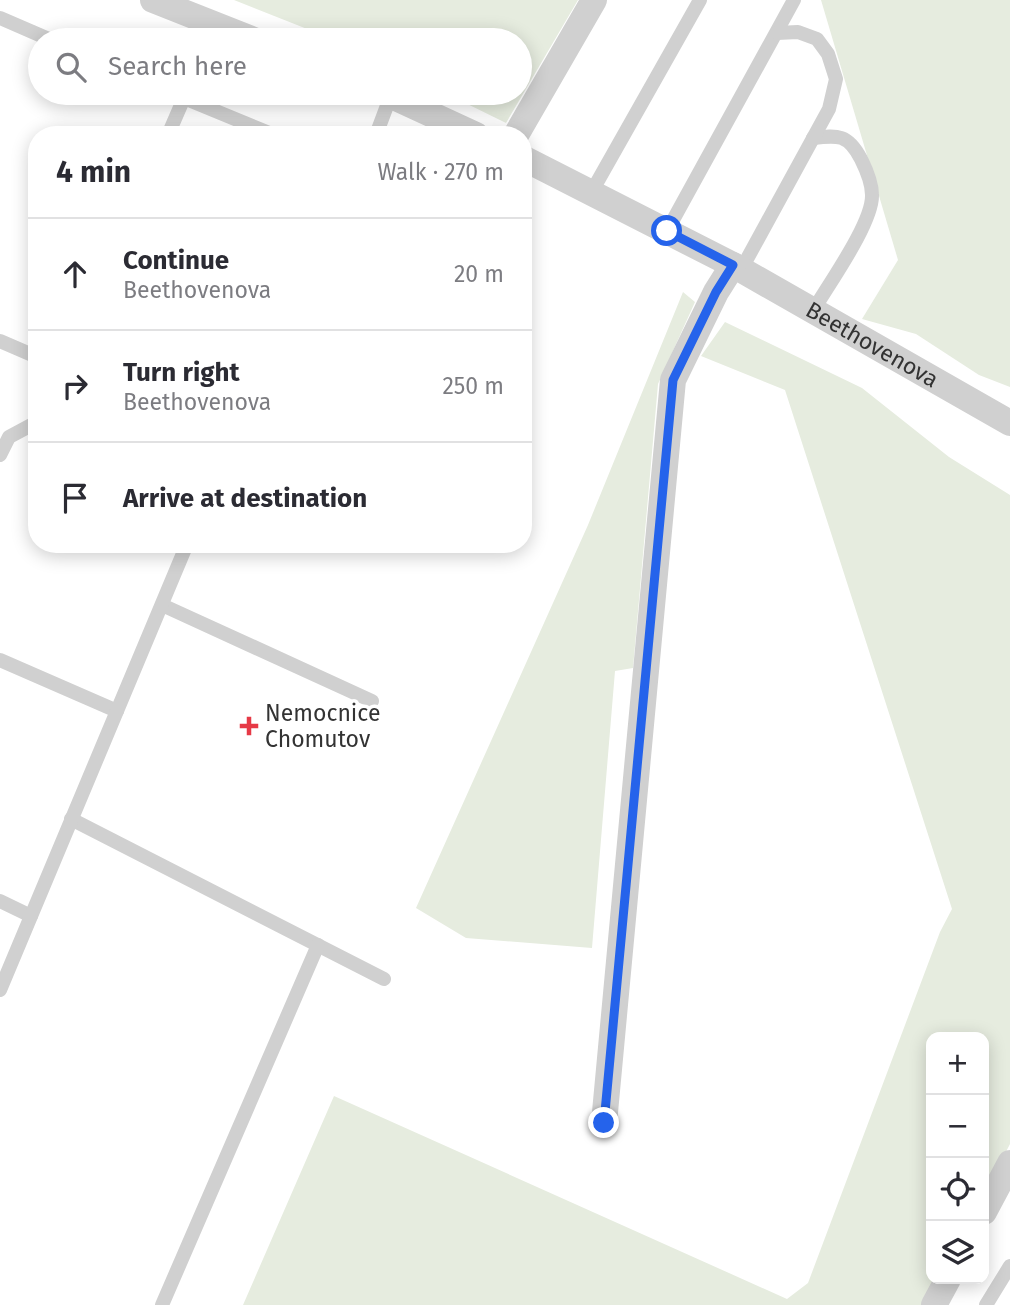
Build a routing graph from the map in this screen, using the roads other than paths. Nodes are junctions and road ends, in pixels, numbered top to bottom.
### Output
1 (153, 0) edge
2 (594, 0) edge
3 (700, 0) edge
4 (794, 0) edge
5 (0, 18) edge
6 (224, 28) edge
7 (28, 30) edge
8 (778, 33) junction
9 (176, 105) edge
10 (202, 105) edge
11 (385, 105) edge
12 (411, 105) edge
13 (170, 126) edge
14 (252, 126) edge
15 (379, 126) edge
16 (456, 126) edge
17 (521, 126) edge
18 (813, 138) junction
19 (532, 163) edge
20 (591, 193) junction
21 (667, 231) junction
22 (737, 267) junction
23 (813, 311) junction
24 (0, 341) edge
25 (28, 353) edge
26 (1010, 424) edge
27 (28, 427) edge
28 (0, 455) edge
29 (183, 553) edge
30 (162, 605) junction
31 (0, 660) edge
32 (372, 701) dead end
33 (117, 711) junction
34 (72, 820) junction
35 (0, 901) edge
36 (31, 916) junction
37 (318, 945) junction
38 (384, 979) dead end
39 (0, 990) edge
40 (604, 1123) dead end
41 (1010, 1163) edge
42 (989, 1203) edge
43 (1010, 1266) edge
44 (945, 1284) edge
45 (162, 1305) edge
46 (934, 1305) edge
47 (986, 1305) edge

1 - 6 street
2 - 17 street
3 - 20 lane
4 - 8 lane
5 - 7 lane
8 - 18 lane
8 - 21 lane
9 - 13 lane
10 - 14 lane
11 - 15 lane
12 - 16 street
18 - 22 lane
18 - 23 lane
19 - 20 street, Beethovenova
20 - 21 street, Beethovenova
21 - 22 street, Beethovenova
22 - 23 street, Beethovenova
22 - 40 street
23 - 26 street, Beethovenova
24 - 25 lane
27 - 28 lane
29 - 30 lane
30 - 32 lane
30 - 33 lane
31 - 33 lane
33 - 34 lane
34 - 36 lane
34 - 37 lane
35 - 36 lane
36 - 39 lane
37 - 38 lane
37 - 45 lane
41 - 42 street
43 - 47 lane
44 - 46 street

